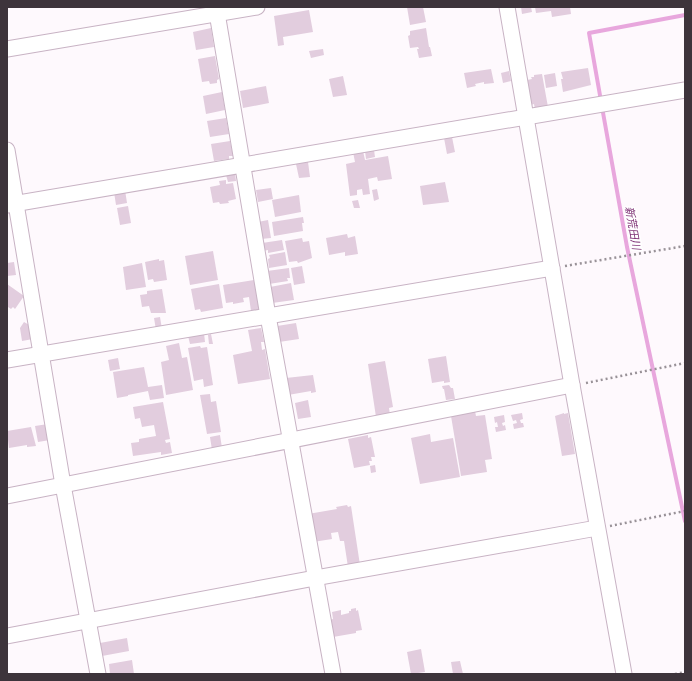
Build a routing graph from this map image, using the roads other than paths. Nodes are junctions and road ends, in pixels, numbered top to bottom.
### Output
1 (258, 7) edge
2 (507, 7) edge
3 (216, 10) edge
4 (7, 49) edge
5 (685, 90) edge
6 (526, 118) junction
7 (7, 150) edge
8 (242, 165) junction
9 (11, 204) edge
10 (552, 268) junction
11 (268, 316) junction
12 (41, 354) junction
13 (7, 360) edge
14 (572, 385) junction
15 (290, 440) junction
16 (63, 485) junction
17 (7, 496) edge
18 (597, 528) junction
19 (315, 578) junction
20 (88, 622) junction
21 (7, 636) edge
22 (98, 674) edge
23 (333, 674) edge
24 (624, 674) edge

1 - 3 street
2 - 6 street
3 - 4 street
3 - 8 street
5 - 6 street
6 - 8 street
6 - 10 street
7 - 9 street
8 - 9 street
8 - 11 street
9 - 12 street
10 - 11 street
10 - 14 street
11 - 12 street
11 - 15 street
12 - 13 street
12 - 16 street
14 - 15 street
14 - 18 street
15 - 16 street
15 - 19 street
16 - 17 street
16 - 20 street
18 - 19 street
18 - 24 street
19 - 20 street
19 - 23 street
20 - 21 street
20 - 22 street

